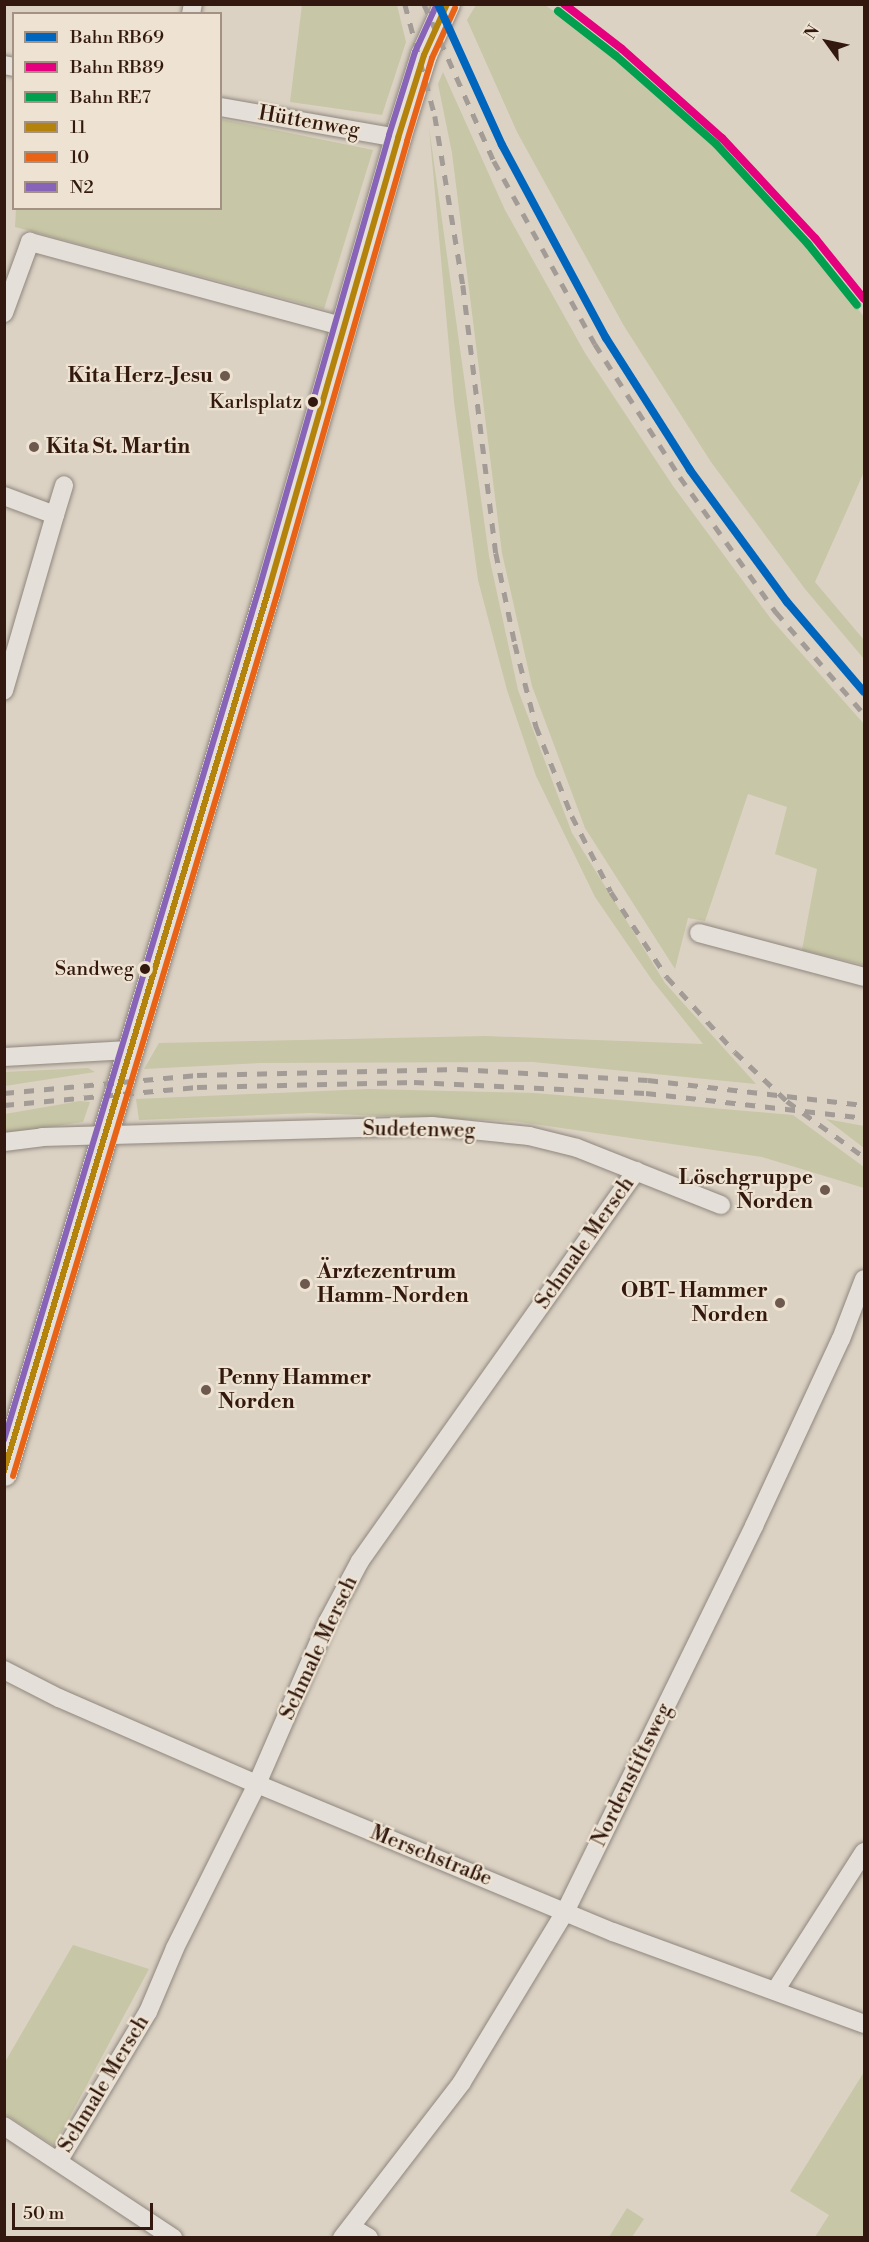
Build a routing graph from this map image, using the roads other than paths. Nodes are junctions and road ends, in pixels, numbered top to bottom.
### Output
1 (447, 4) edge
2 (222, 107) edge
3 (398, 138) junction
4 (4, 313) edge
5 (344, 327) junction
6 (64, 485) dead end
7 (4, 496) edge
8 (55, 515) junction
9 (4, 691) edge
10 (699, 933) dead end
11 (864, 977) edge
12 (129, 1050) junction
13 (4, 1057) edge
14 (105, 1135) junction
15 (4, 1142) edge
16 (636, 1171) junction
17 (721, 1205) dead end
18 (864, 1283) edge
19 (4, 1473) edge
20 (4, 1670) edge
21 (257, 1784) junction
22 (864, 1852) edge
23 (566, 1910) junction
24 (775, 1991) junction
25 (864, 2024) edge
26 (4, 2126) edge
27 (59, 2160) junction
28 (347, 2232) edge
29 (173, 2238) edge
30 (369, 2238) edge

1 - 3 main road
2 - 3 street, Hüttenweg
3 - 5 main road
4 - 5 street
5 - 12 main road
6 - 8 street
7 - 8 street
8 - 9 street
10 - 11 street
12 - 13 street
12 - 14 main road
14 - 15 street, Sudetenweg
14 - 16 street, Sudetenweg
14 - 19 main road
16 - 17 street, Sudetenweg
16 - 21 street, Schmale Mersch
18 - 23 street, Nordenstiftsweg
20 - 21 street, Merschstraße
21 - 23 street, Merschstraße
21 - 27 street, Schmale Mersch
22 - 24 street
23 - 24 street, Merschstraße
23 - 28 street, Nordenstiftsweg
24 - 25 street, Merschstraße
26 - 27 street
27 - 29 street
28 - 30 street

